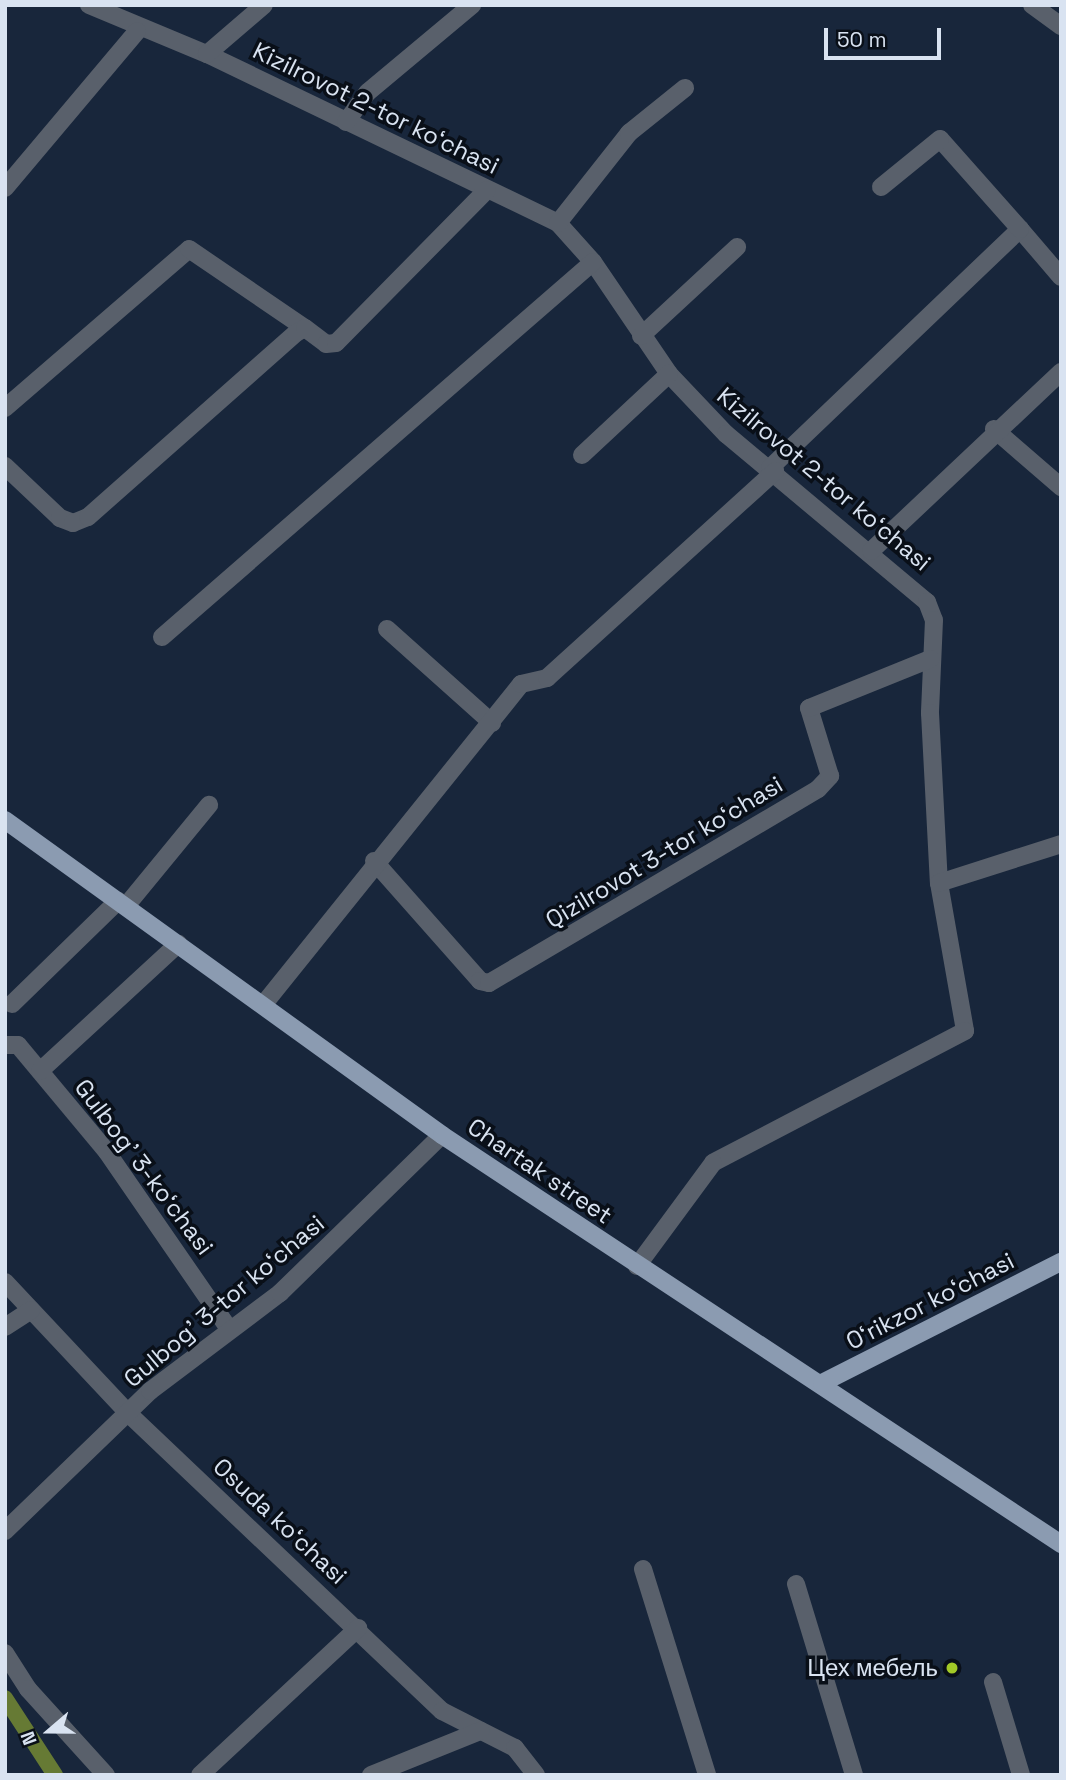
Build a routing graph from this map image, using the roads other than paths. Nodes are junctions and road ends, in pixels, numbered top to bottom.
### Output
1 (89, 5) edge
2 (264, 5) edge
3 (472, 5) edge
4 (1032, 5) edge
5 (1061, 26) edge
6 (137, 31) junction
7 (207, 54) junction
8 (685, 88) dead end
9 (346, 122) junction
10 (881, 187) dead end
11 (5, 188) edge
12 (488, 190) junction
13 (558, 223) junction
14 (1020, 229) junction
15 (737, 247) dead end
16 (593, 262) junction
17 (1061, 277) edge
18 (304, 328) junction
19 (641, 336) junction
20 (1061, 372) edge
21 (669, 374) junction
22 (5, 408) edge
23 (994, 429) junction
24 (582, 455) dead end
25 (5, 466) edge
26 (772, 470) junction
27 (1061, 486) edge
28 (872, 551) junction
29 (387, 629) dead end
30 (162, 637) dead end
31 (930, 659) junction
32 (492, 723) junction
33 (209, 805) dead end
34 (5, 820) edge
35 (1061, 844) edge
36 (374, 862) junction
37 (939, 883) junction
38 (122, 903) junction
39 (178, 944) junction
40 (12, 1004) dead end
41 (263, 1005) junction
42 (5, 1045) edge
43 (40, 1071) junction
44 (442, 1135) junction
45 (1061, 1262) edge
46 (637, 1265) junction
47 (5, 1282) edge
48 (31, 1310) junction
49 (5, 1327) edge
50 (230, 1330) junction
51 (822, 1383) junction
52 (130, 1415) junction
53 (5, 1531) edge
54 (1061, 1544) edge
55 (643, 1569) dead end
56 (796, 1584) dead end
57 (358, 1628) junction
58 (5, 1653) edge
59 (993, 1682) dead end
60 (480, 1731) junction
61 (106, 1775) edge
62 (200, 1775) edge
63 (371, 1775) edge
64 (536, 1775) edge
65 (707, 1775) edge
66 (854, 1775) edge
67 (1021, 1775) edge

1 - 6 street, Kizilrovot 2-tor koʻchasi
2 - 7 street
3 - 9 street
4 - 5 street
6 - 7 street, Kizilrovot 2-tor koʻchasi
6 - 11 street
7 - 9 street, Kizilrovot 2-tor koʻchasi
8 - 13 street
9 - 12 street, Kizilrovot 2-tor koʻchasi
10 - 14 street
12 - 13 street, Kizilrovot 2-tor koʻchasi
12 - 18 street
13 - 16 street, Kizilrovot 2-tor koʻchasi
14 - 17 street
14 - 26 street
15 - 19 street
16 - 19 street, Kizilrovot 2-tor koʻchasi
16 - 30 street
18 - 22 street
18 - 25 street
19 - 21 street, Kizilrovot 2-tor koʻchasi
20 - 23 street
21 - 24 street
21 - 26 street, Kizilrovot 2-tor koʻchasi
23 - 27 street
23 - 28 street
26 - 28 street, Kizilrovot 2-tor koʻchasi
26 - 32 street
28 - 31 street, Kizilrovot 2-tor koʻchasi
29 - 32 street
31 - 36 street, Qizilrovot 3-tor koʻchasi
31 - 37 street, Kizilrovot 2-tor koʻchasi
32 - 36 street
33 - 38 street
34 - 38 main road, Chartak street
35 - 37 street
36 - 41 street
37 - 46 street, Kizilrovot 2-tor koʻchasi
38 - 39 main road, Chartak street
38 - 40 street
39 - 41 main road, Chartak street
39 - 43 street
41 - 44 main road, Chartak street
42 - 43 street, Gulbog' 3-koʻchasi
43 - 50 street, Gulbog' 3-koʻchasi
44 - 46 main road, Chartak street
44 - 50 street, Gulbog' 3-tor koʻchasi
45 - 51 main road, Oʻrikzor koʻchasi
46 - 51 main road, Chartak street
47 - 48 street, Osuda koʻchasi
48 - 49 street
48 - 52 street, Osuda koʻchasi
50 - 52 street, Gulbog' 3-tor koʻchasi
51 - 54 main road, Chartak street
52 - 53 street, Gulbog' 3-tor koʻchasi
52 - 57 street, Osuda koʻchasi
55 - 65 street
56 - 66 street
57 - 60 street, Osuda koʻchasi
57 - 62 street
58 - 61 street
59 - 67 street
60 - 63 street
60 - 64 street, Osuda koʻchasi

